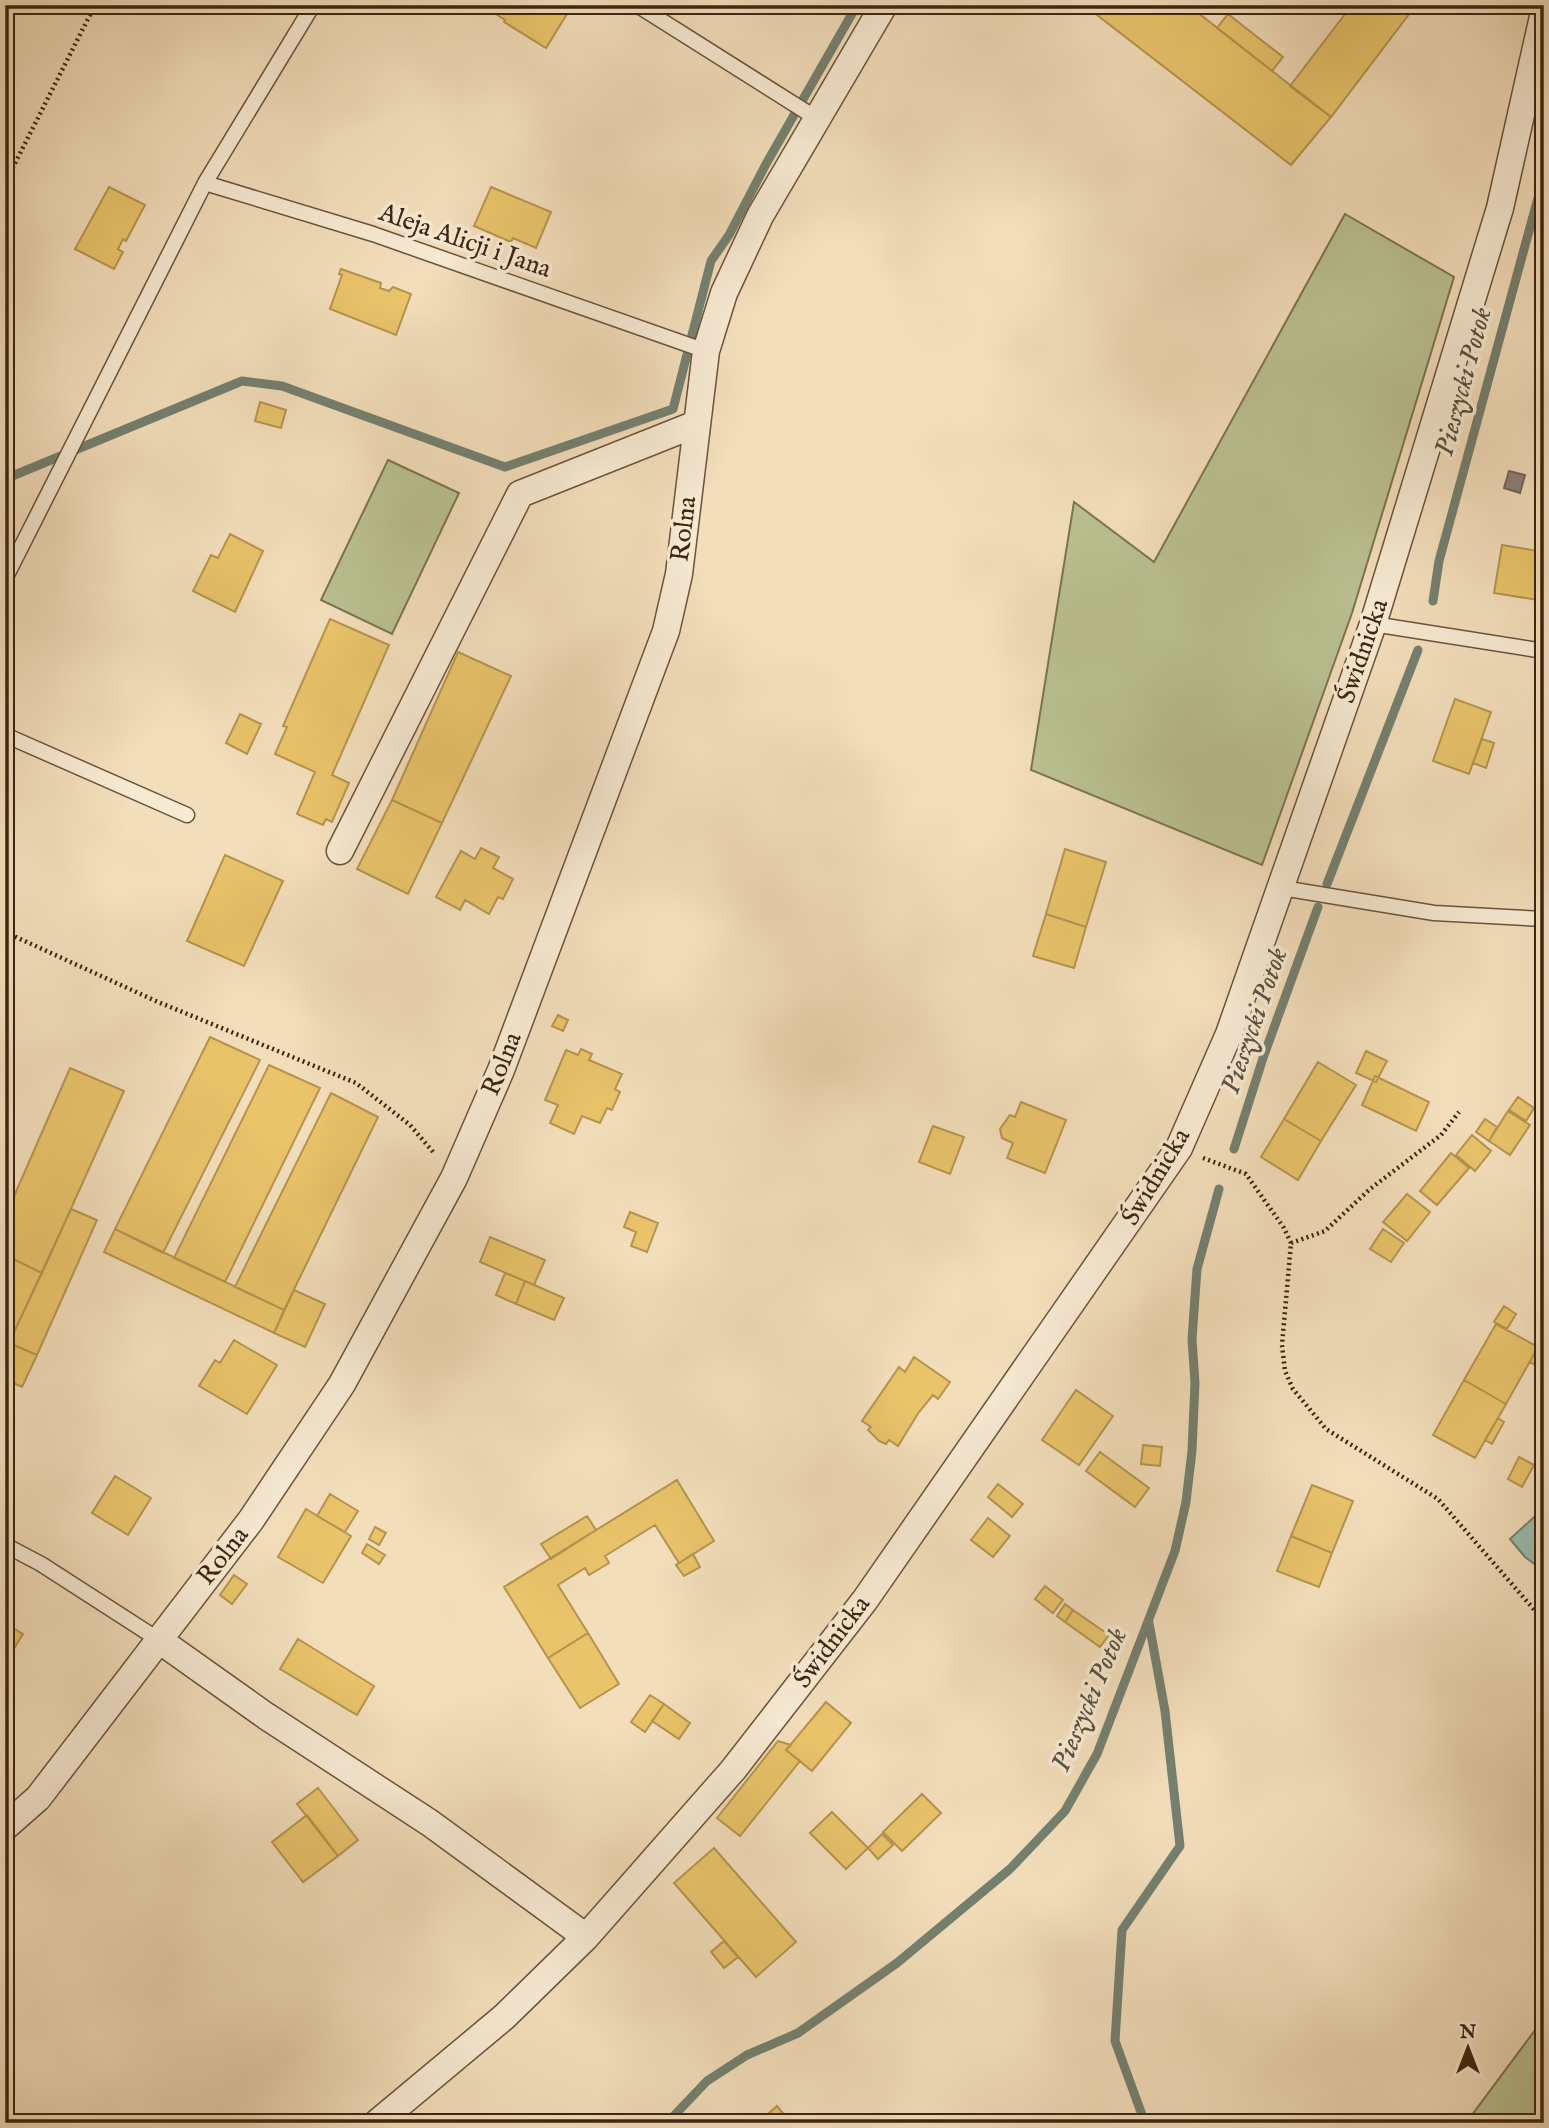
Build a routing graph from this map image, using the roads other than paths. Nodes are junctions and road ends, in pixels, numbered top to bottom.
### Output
1 (313, 5) edge
2 (637, 5) edge
3 (884, 5) edge
4 (1544, 12) edge
5 (1533, 114) edge
6 (816, 118) junction
7 (205, 183) junction
8 (706, 351) junction
9 (696, 424) junction
10 (5, 579) edge
11 (1373, 624) junction
12 (1544, 651) edge
13 (5, 735) edge
14 (187, 815) dead end
15 (340, 851) dead end
16 (1282, 888) junction
17 (1544, 919) edge
18 (5, 1545) edge
19 (159, 1640) junction
20 (5, 1827) edge
21 (586, 1937) junction
22 (377, 2123) edge

1 - 7 lane
2 - 6 lane
3 - 6 street, Rolna
4 - 5 street, Świdnicka
5 - 11 street, Świdnicka
6 - 8 street, Rolna
7 - 8 lane, Aleja Alicji i Jana
7 - 10 lane
8 - 9 street, Rolna
9 - 15 street
9 - 19 street, Rolna
11 - 12 lane
11 - 16 street, Świdnicka
13 - 14 lane
16 - 17 lane
16 - 21 street, Świdnicka
18 - 19 lane
19 - 20 street, Rolna
19 - 21 street
21 - 22 street, Świdnicka

